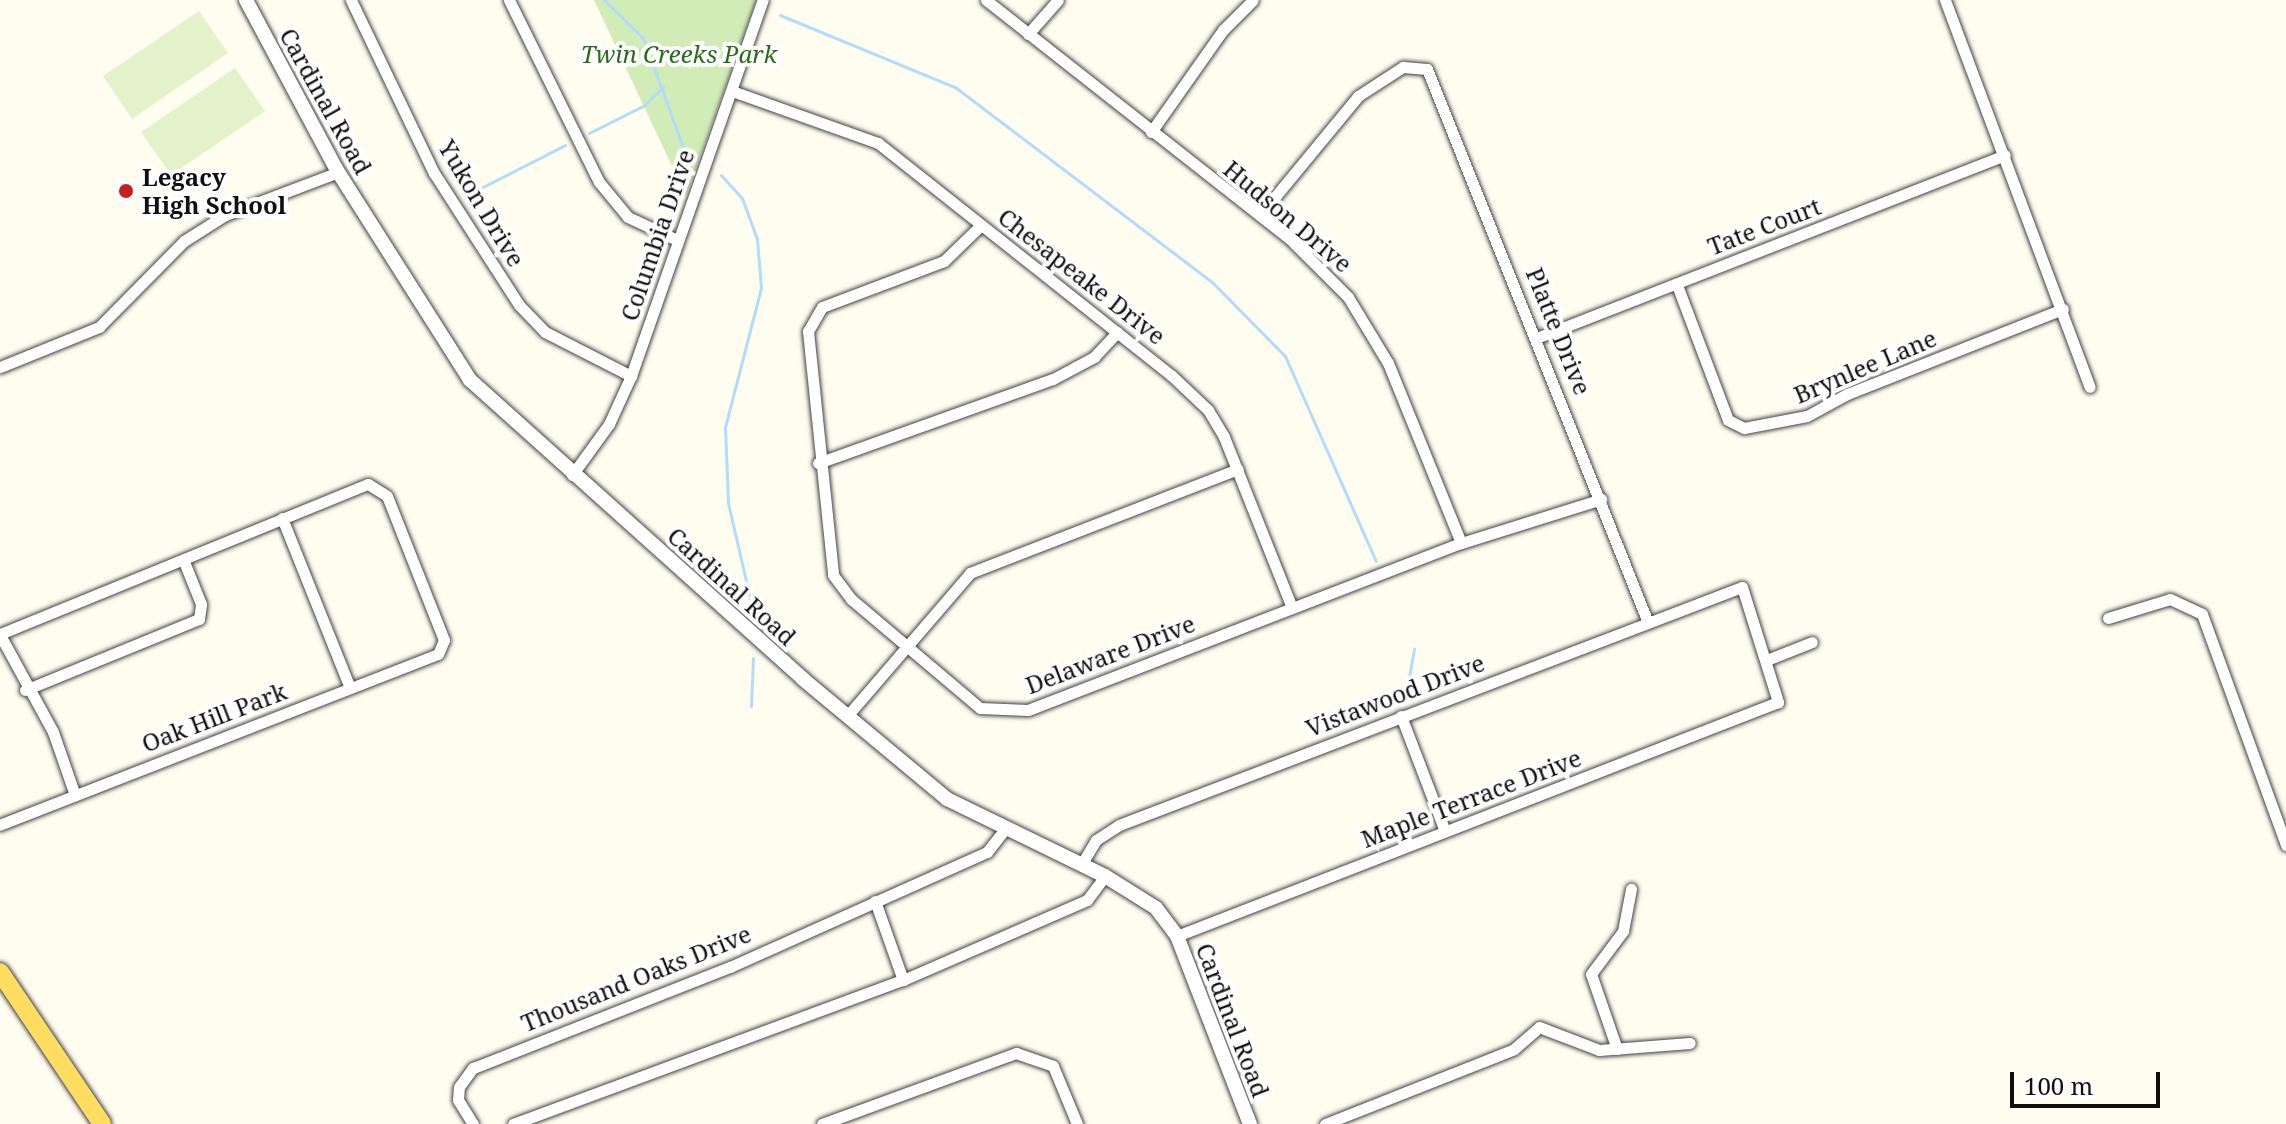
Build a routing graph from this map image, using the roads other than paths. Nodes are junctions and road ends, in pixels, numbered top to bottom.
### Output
1 (246, 0) edge
2 (351, 0) edge
3 (509, 0) edge
4 (763, 0) edge
5 (986, 0) edge
6 (1058, 0) edge
7 (1253, 0) edge
8 (1945, 0) edge
9 (1028, 34) junction
10 (732, 91) junction
11 (1151, 132) junction
12 (2005, 155) junction
13 (338, 172) junction
14 (1260, 215) junction
15 (981, 225) junction
16 (677, 240) junction
17 (1677, 285) junction
18 (2063, 309) junction
19 (1117, 332) junction
20 (1539, 337) junction
21 (0, 367) edge
22 (631, 376) junction
23 (2090, 387) dead end
24 (818, 463) junction
25 (1238, 469) junction
26 (572, 475) junction
27 (1601, 499) junction
28 (282, 518) junction
29 (1461, 543) junction
30 (183, 559) junction
31 (1292, 608) junction
32 (2108, 618) dead end
33 (1647, 620) junction
34 (0, 634) edge
35 (1812, 642) dead end
36 (906, 647) junction
37 (1769, 659) junction
38 (350, 688) junction
39 (25, 690) junction
40 (848, 715) junction
41 (1401, 716) junction
42 (75, 795) junction
43 (0, 825) edge
44 (1006, 828) junction
45 (1445, 831) junction
46 (2286, 845) edge
47 (1081, 865) junction
48 (1105, 876) junction
49 (1631, 889) dead end
50 (875, 901) junction
51 (1177, 936) junction
52 (0, 972) edge
53 (903, 980) junction
54 (1690, 1043) dead end
55 (1617, 1049) junction
56 (102, 1124) edge
57 (473, 1124) edge
58 (513, 1124) edge
59 (822, 1124) edge
60 (1077, 1124) edge
61 (1250, 1124) edge
62 (1325, 1124) edge

1 - 13 street, Cardinal Road
2 - 22 street, Yukon Drive
3 - 16 street
4 - 10 street, Columbia Drive
5 - 9 street, Hudson Drive
6 - 9 street
7 - 11 street
8 - 12 street
9 - 11 street, Hudson Drive
10 - 15 street, Chesapeake Drive
10 - 16 street, Columbia Drive
11 - 14 street, Hudson Drive
12 - 17 street, Tate Court
12 - 18 street
13 - 21 street
13 - 26 street, Cardinal Road
14 - 20 street, Platte Drive
14 - 29 street, Hudson Drive
15 - 19 street, Chesapeake Drive
15 - 24 street, Delaware Drive
16 - 22 street, Columbia Drive
17 - 18 street, Brynlee Lane
17 - 20 street, Tate Court
18 - 23 street
19 - 24 street
19 - 25 street, Chesapeake Drive
20 - 27 street, Platte Drive
22 - 26 street, Columbia Drive
24 - 36 street, Delaware Drive
25 - 31 street, Chesapeake Drive
25 - 36 street
26 - 40 street, Cardinal Road
27 - 29 street, Delaware Drive
27 - 33 street, Platte Drive
28 - 30 street
28 - 38 street
28 - 38 street, Oak Hill Park
29 - 31 street, Delaware Drive
30 - 34 street
30 - 39 street
31 - 36 street, Delaware Drive
32 - 46 street
33 - 37 street, Vistawood Drive
33 - 41 street, Vistawood Drive
34 - 39 street
35 - 37 street
36 - 40 street
37 - 45 street, Maple Terrace Drive
38 - 42 street, Oak Hill Park
39 - 42 street
40 - 44 street, Cardinal Road
41 - 45 street
41 - 47 street, Vistawood Drive
42 - 43 street, Oak Hill Park
44 - 47 street, Cardinal Road
44 - 50 street, Thousand Oaks Drive
45 - 51 street, Maple Terrace Drive
47 - 48 street, Cardinal Road
48 - 51 street, Cardinal Road
48 - 53 street
49 - 55 street
50 - 53 street
50 - 57 street, Thousand Oaks Drive
51 - 61 street, Cardinal Road
52 - 56 main road
53 - 58 street
54 - 55 street
55 - 62 street
59 - 60 street

